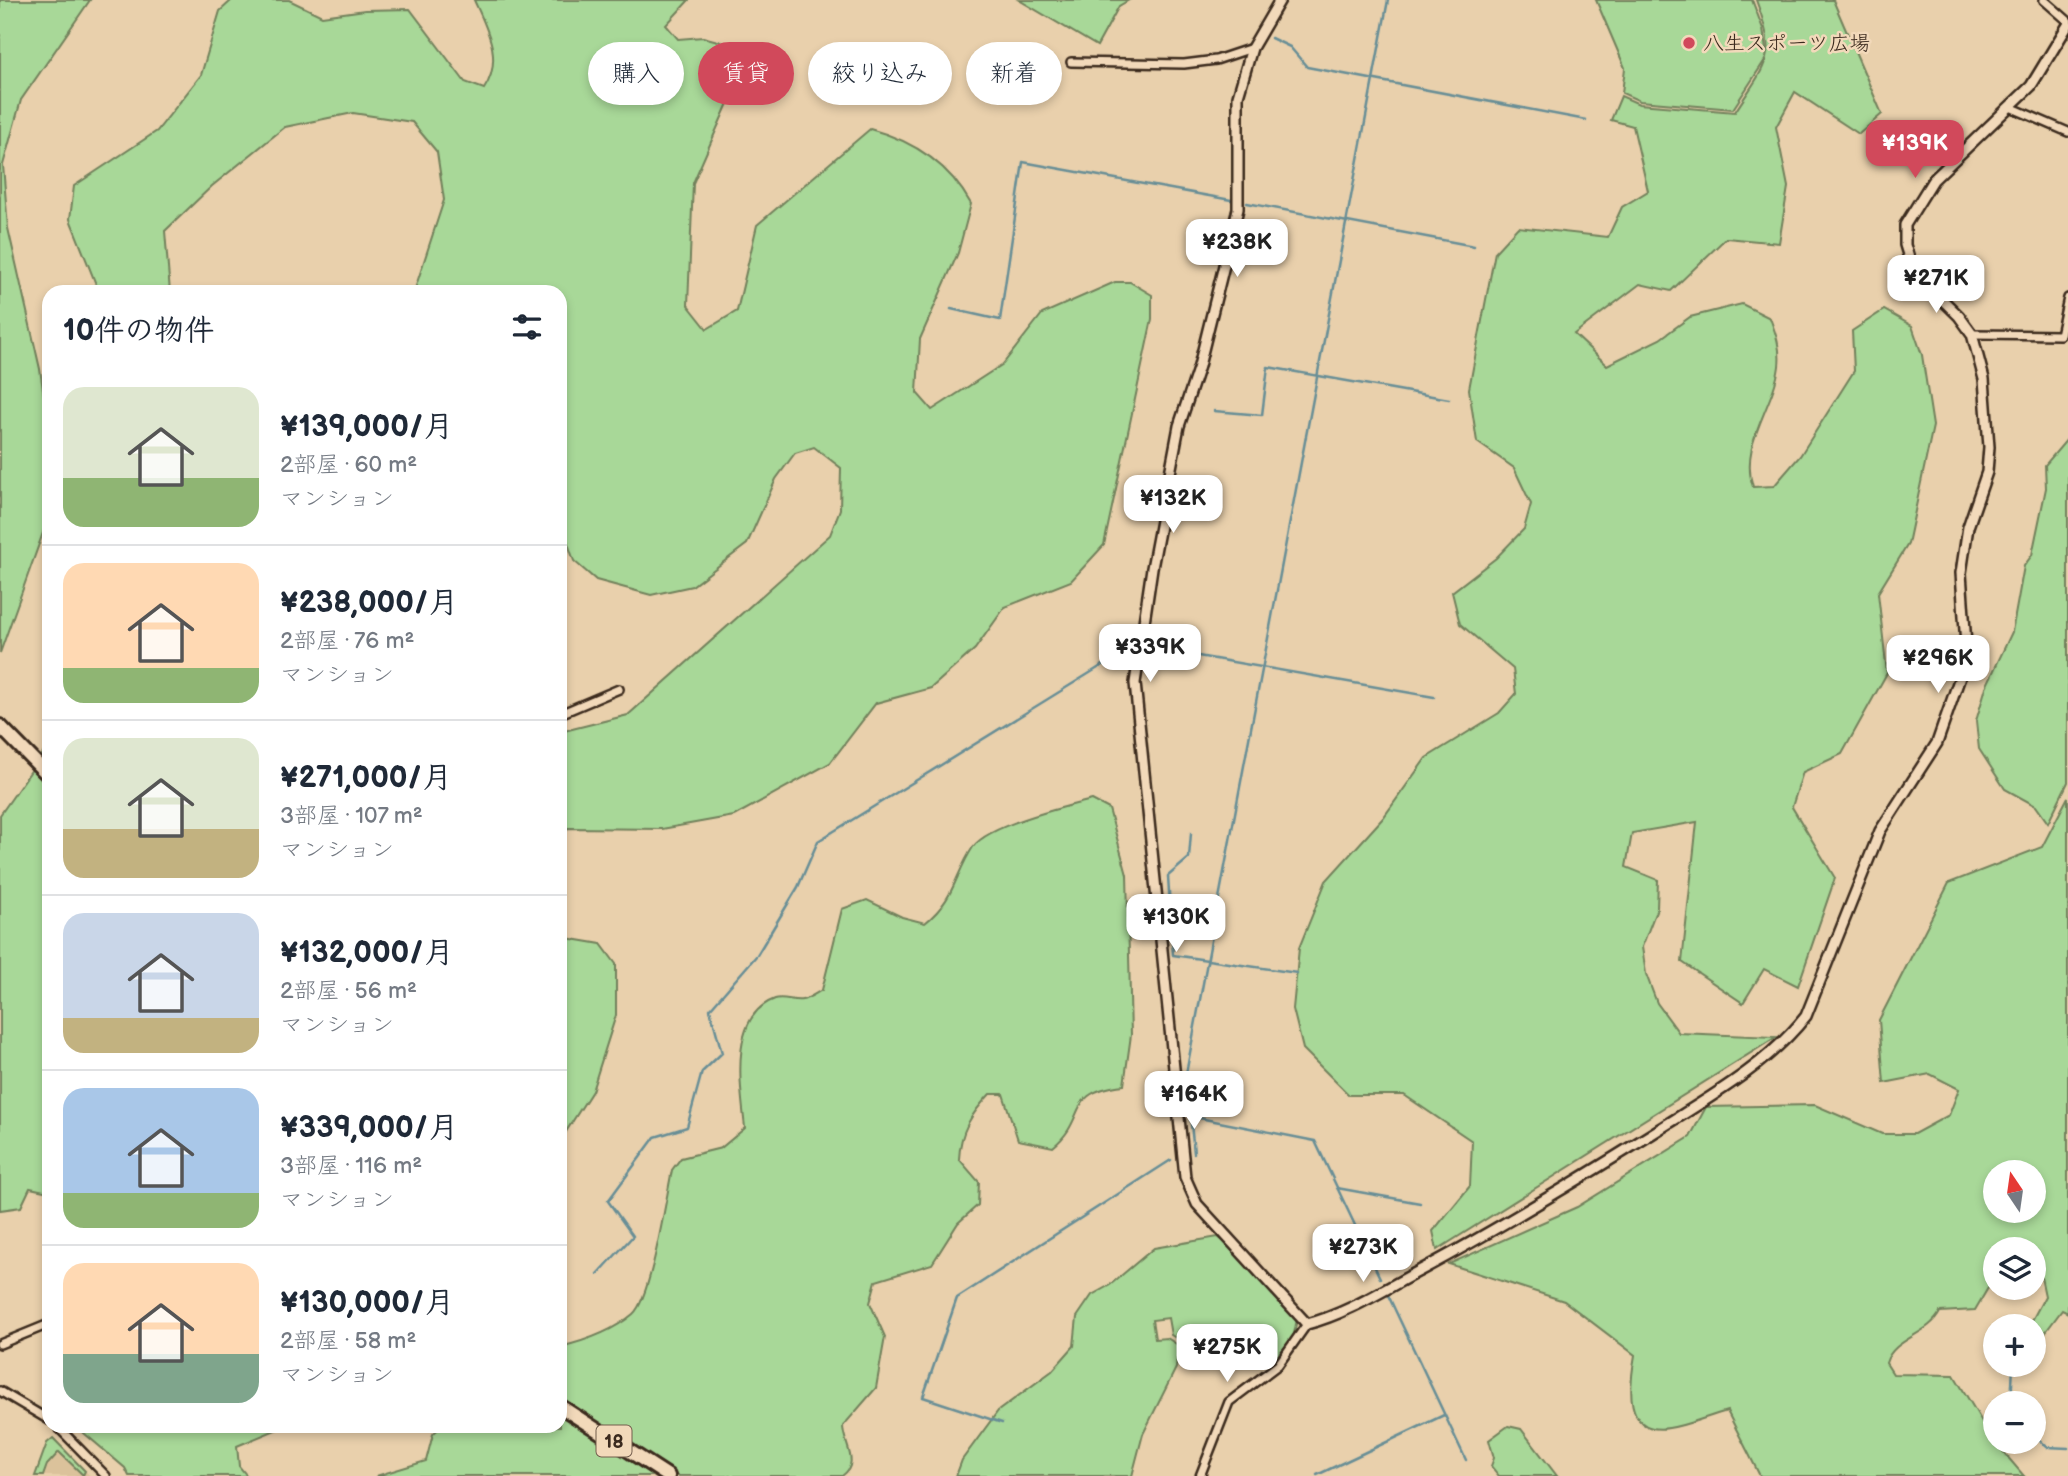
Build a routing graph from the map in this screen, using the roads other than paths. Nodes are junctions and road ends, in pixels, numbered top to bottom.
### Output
1 (1279, 0) edge
2 (2044, 0) edge
3 (2068, 23) edge
4 (1252, 48) junction
5 (1071, 62) dead end
6 (2010, 107) junction
7 (2068, 132) edge
8 (2068, 298) edge
9 (1972, 334) junction
10 (619, 689) dead end
11 (567, 711) edge
12 (0, 726) edge
13 (42, 769) edge
14 (1307, 1324) junction
15 (42, 1326) edge
16 (0, 1344) edge
17 (0, 1391) edge
18 (567, 1411) edge
19 (42, 1416) edge
20 (64, 1433) edge
21 (106, 1476) edge
22 (668, 1476) edge
23 (1200, 1476) edge

1 - 4 street
2 - 3 street
3 - 6 street
4 - 5 street
4 - 14 street
6 - 7 street
6 - 9 street
8 - 9 street
9 - 14 street
10 - 11 street
12 - 13 main road
14 - 23 street
15 - 16 street
17 - 19 street
18 - 22 main road, 18
20 - 21 street

